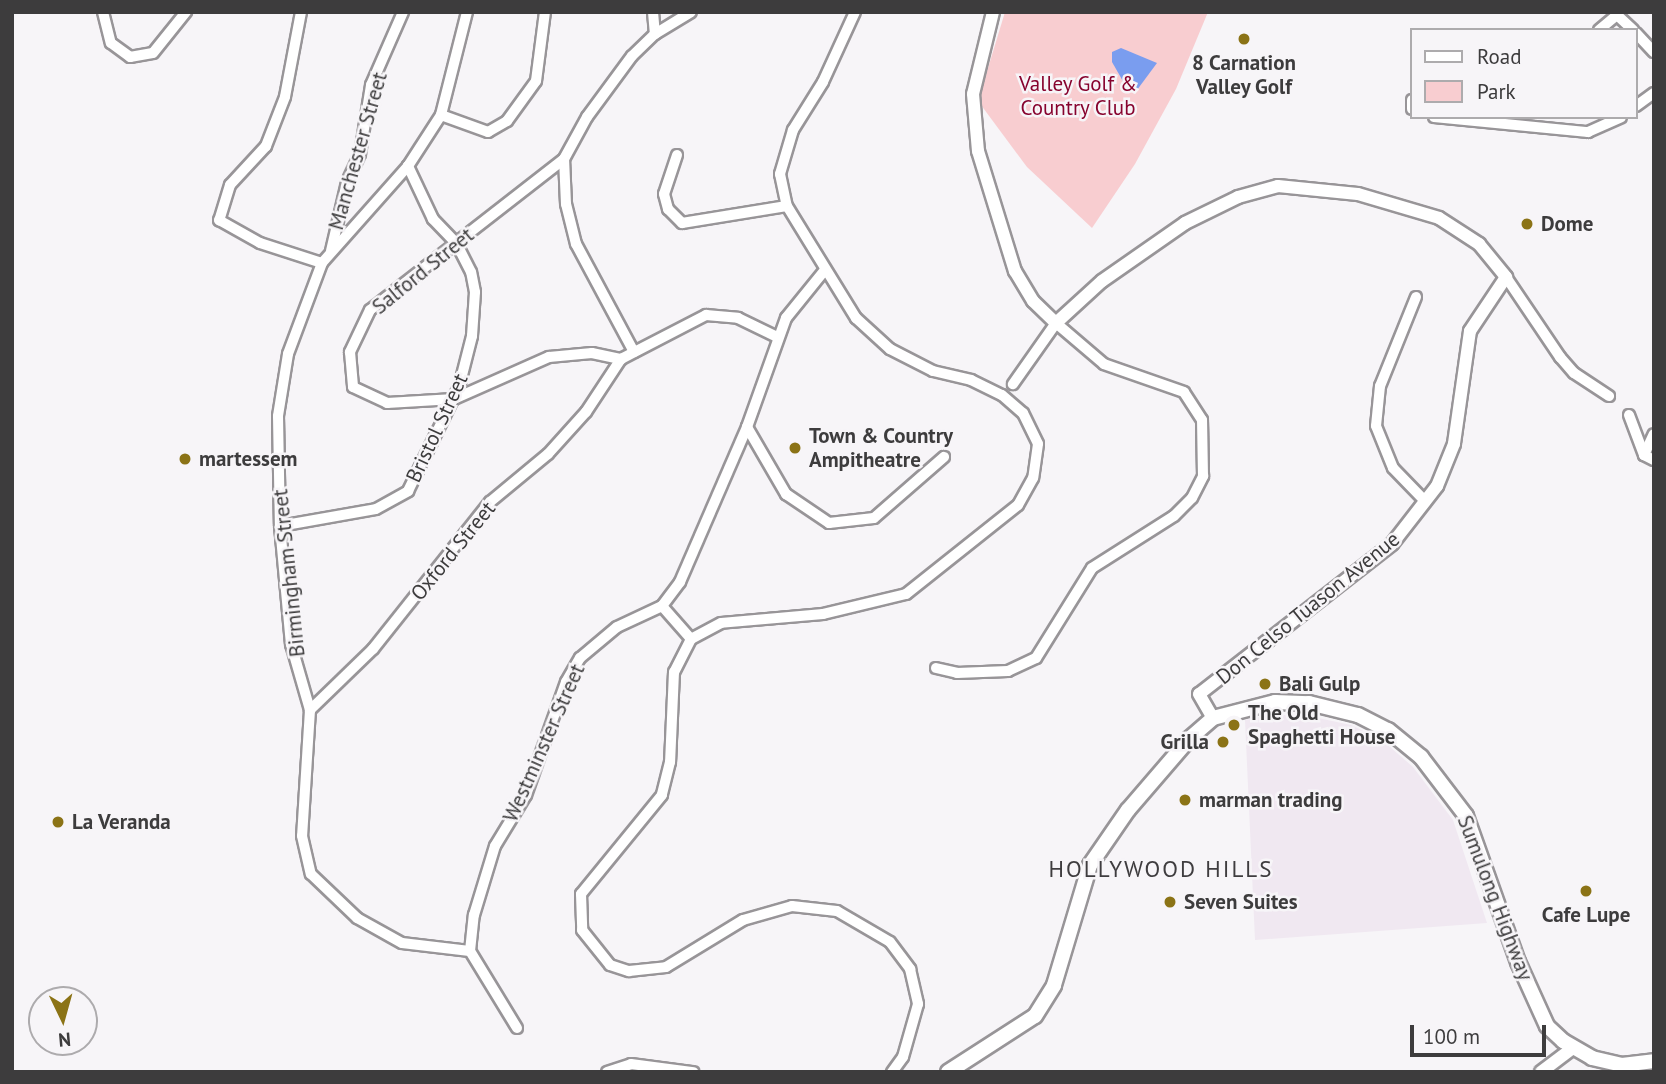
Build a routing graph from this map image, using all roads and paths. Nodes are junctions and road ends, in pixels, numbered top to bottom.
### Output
1 (103, 12) edge
2 (186, 12) edge
3 (301, 12) edge
4 (403, 12) edge
5 (467, 12) edge
6 (545, 12) edge
7 (653, 12) edge
8 (691, 12) edge
9 (855, 12) edge
10 (993, 12) edge
11 (1602, 28) edge
12 (1633, 28) edge
13 (655, 34) junction
14 (1642, 35) edge
15 (1654, 52) edge
16 (1654, 93) edge
17 (1638, 105) edge
18 (441, 116) junction
19 (1455, 119) edge
20 (1617, 119) edge
21 (677, 155) dead end
22 (564, 159) junction
23 (408, 166) junction
24 (787, 206) junction
25 (457, 244) junction
26 (331, 252) junction
27 (323, 263) junction
28 (824, 271) junction
29 (1506, 277) junction
30 (1416, 297) dead end
31 (1056, 323) junction
32 (777, 337) junction
33 (634, 352) junction
34 (621, 359) junction
35 (1013, 384) dead end
36 (1609, 396) dead end
37 (454, 399) junction
38 (1629, 415) dead end
39 (747, 427) junction
40 (1654, 434) edge
41 (944, 457) dead end
42 (1649, 457) edge
43 (1426, 502) junction
44 (280, 526) junction
45 (662, 606) junction
46 (691, 639) junction
47 (936, 668) dead end
48 (310, 710) junction
49 (1213, 718) junction
50 (470, 951) junction
51 (517, 1028) dead end
52 (1573, 1048) junction
53 (1654, 1061) edge
54 (1622, 1068) edge
55 (607, 1072) edge
56 (693, 1072) edge
57 (892, 1072) edge
58 (948, 1072) edge
59 (1541, 1072) edge

1 - 2 street
3 - 27 street
4 - 26 street, Manchester Street
5 - 18 street, Birmingham Street
6 - 18 street
7 - 13 street
8 - 13 street
9 - 24 street
10 - 31 street
11 - 12 street
13 - 22 street
14 - 15 street
16 - 17 street
18 - 23 street, Birmingham Street
19 - 20 street
21 - 24 street
22 - 25 street, Salford Street
22 - 33 street
23 - 25 street, Bristol Street
23 - 26 street, Birmingham Street
24 - 28 street
25 - 37 street, Bristol Street
25 - 37 street, Salford Street
26 - 27 street, Birmingham Street
27 - 44 street, Birmingham Street
28 - 32 street
28 - 46 street
29 - 31 street
29 - 36 street
29 - 43 street, Don Celso Tuason Avenue
30 - 43 street
31 - 35 street
31 - 47 street
32 - 33 street
32 - 39 street
33 - 34 street
34 - 37 street, Salford Street
34 - 48 street, Oxford Street
37 - 44 street, Bristol Street
38 - 42 street
39 - 41 street
39 - 45 street
40 - 42 street
43 - 49 street, Don Celso Tuason Avenue
44 - 48 street, Birmingham Street
45 - 46 street
45 - 50 street, Westminster Street
46 - 57 street
48 - 50 street, Birmingham Street
49 - 52 main road, Sumulong Highway
49 - 58 main road
50 - 51 street
52 - 54 main road, Sumulong Highway
52 - 59 street
53 - 54 main road, Sumulong Highway
55 - 56 street

